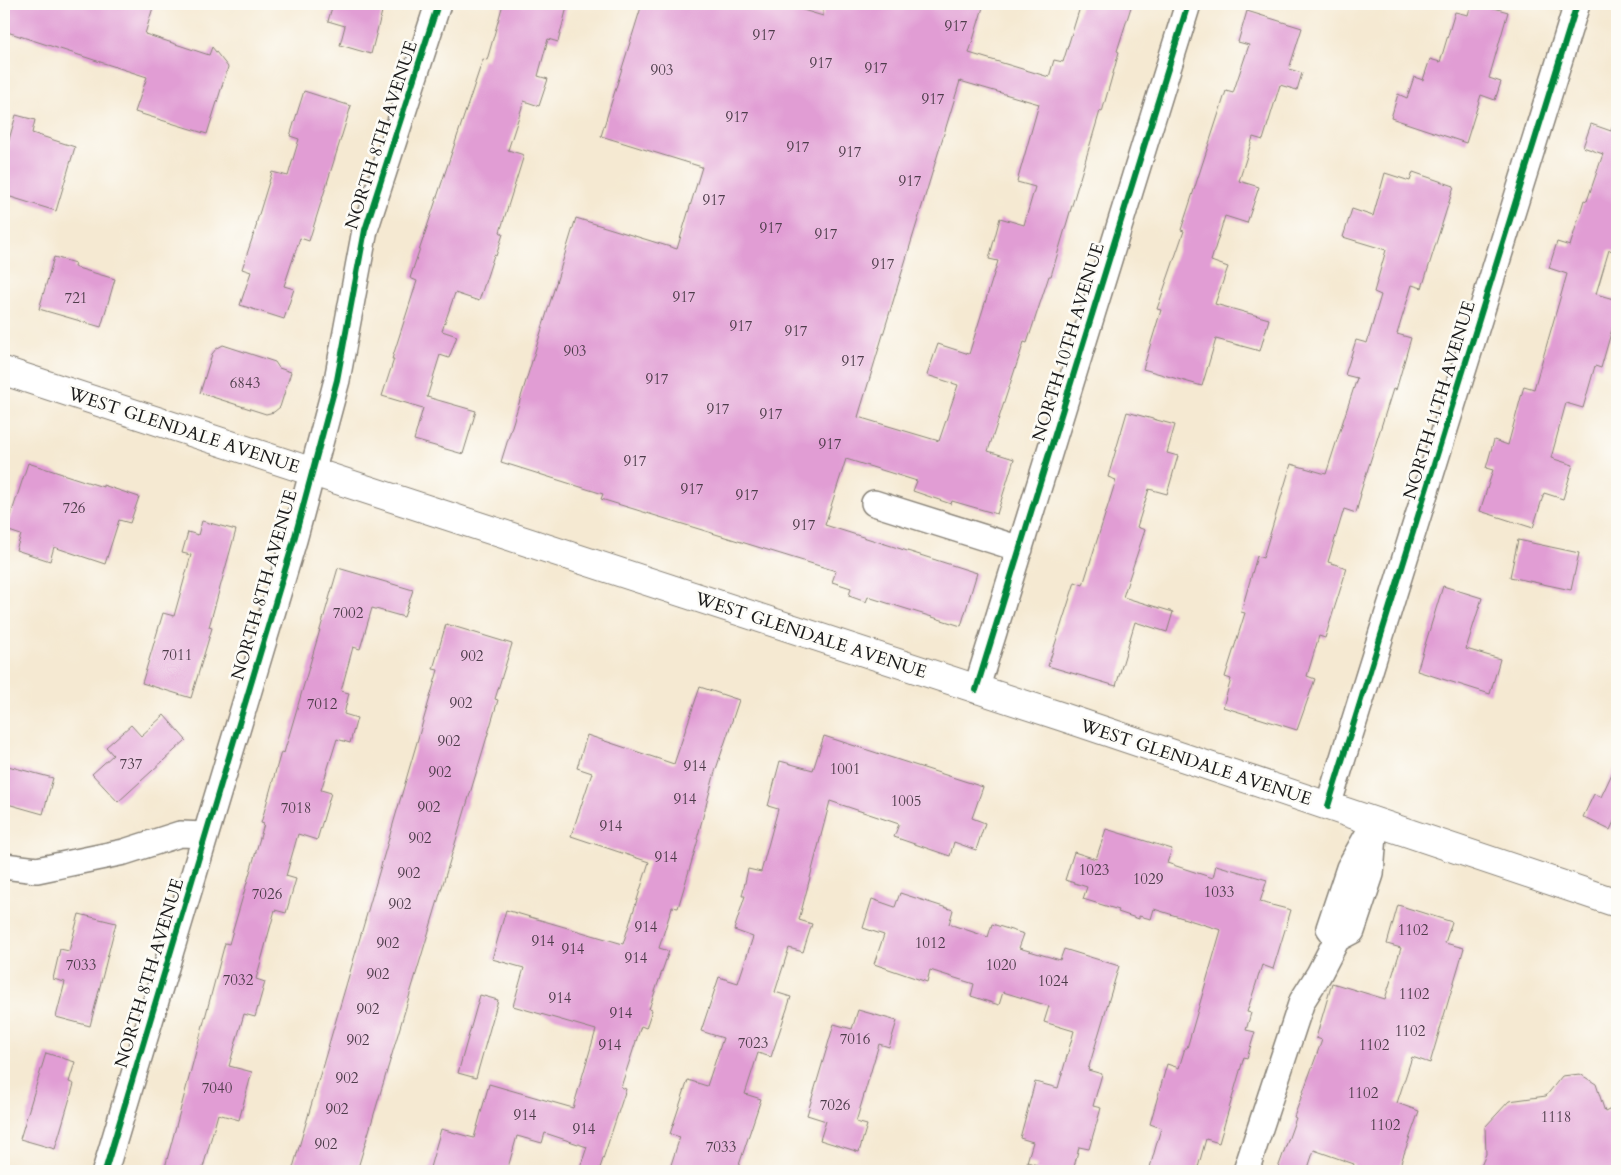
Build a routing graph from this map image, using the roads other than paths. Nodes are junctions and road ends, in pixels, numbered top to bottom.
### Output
1 (438, 4) edge
2 (1188, 4) edge
3 (1577, 4) edge
4 (4, 371) edge
5 (313, 472) junction
6 (874, 503) dead end
7 (1020, 549) junction
8 (976, 690) junction
9 (1328, 806) junction
10 (1375, 822) junction
11 (205, 835) junction
12 (4, 866) edge
13 (1617, 903) edge
14 (105, 1171) edge
15 (1246, 1171) edge

1 - 5 street, NORTH 8TH AVENUE
2 - 7 street, NORTH 10TH AVENUE
3 - 9 street, NORTH 11TH AVENUE
4 - 5 main road, WEST GLENDALE AVENUE
5 - 8 main road, WEST GLENDALE AVENUE
5 - 11 street, NORTH 8TH AVENUE
6 - 7 street
7 - 8 street, NORTH 10TH AVENUE
8 - 9 main road, WEST GLENDALE AVENUE
9 - 10 main road, WEST GLENDALE AVENUE
10 - 13 main road, WEST GLENDALE AVENUE
10 - 15 street
11 - 12 street
11 - 14 street, NORTH 8TH AVENUE

